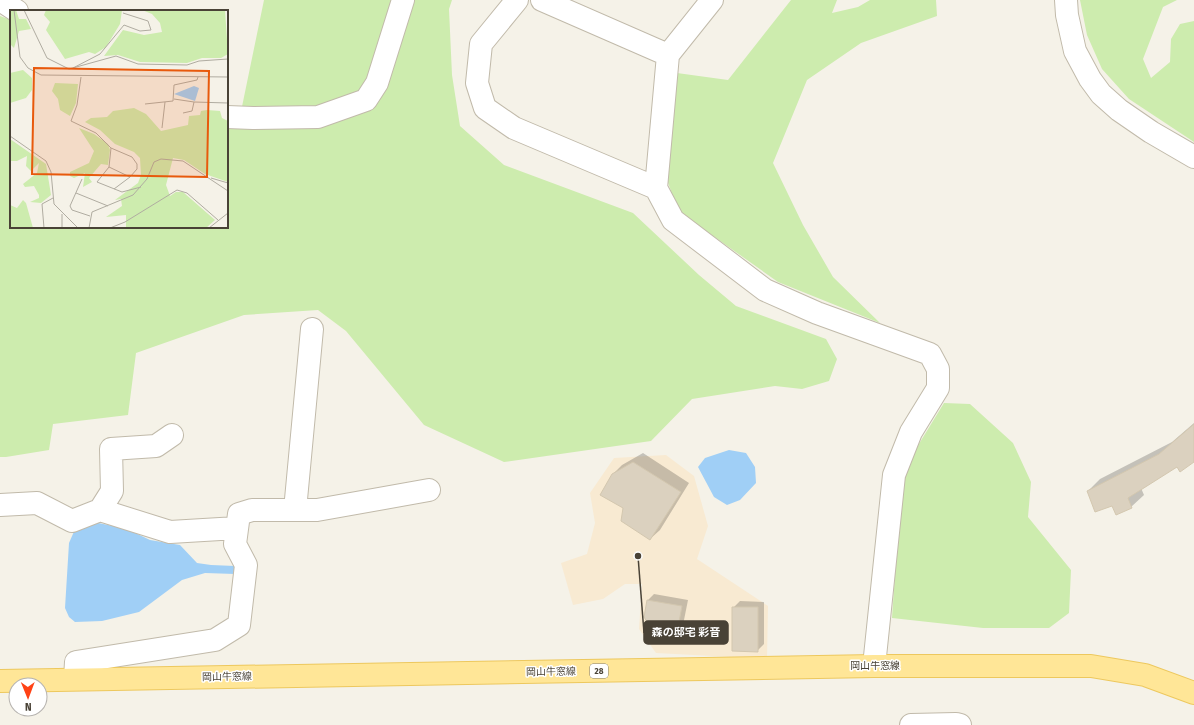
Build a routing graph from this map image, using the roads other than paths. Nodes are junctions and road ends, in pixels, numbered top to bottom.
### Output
1 (0, 0) edge
2 (403, 0) edge
3 (517, 0) edge
4 (542, 0) edge
5 (712, 0) edge
6 (1066, 0) edge
7 (0, 6) edge
8 (13, 10) edge
9 (15, 10) edge
10 (668, 55) junction
11 (228, 117) edge
12 (1194, 157) edge
13 (656, 188) junction
14 (312, 329) dead end
15 (172, 435) dead end
16 (429, 490) dead end
17 (0, 505) edge
18 (100, 510) junction
19 (295, 510) junction
20 (237, 528) junction
21 (874, 666) junction
22 (75, 680) junction
23 (0, 681) edge
24 (1194, 693) edge
25 (935, 724) edge
26 (911, 725) edge
27 (960, 725) edge

1 - 9 street
2 - 11 street
3 - 13 street
4 - 10 street
5 - 10 street
6 - 12 street
7 - 8 street
10 - 13 street
13 - 21 street
14 - 19 street
15 - 18 street
16 - 19 street
17 - 18 street
18 - 20 street
19 - 20 street
20 - 22 street
21 - 22 main road, 岡山牛窓線 / 28
21 - 24 main road, 岡山牛窓線 / 28
22 - 23 main road, 岡山牛窓線 / 28
25 - 26 street
25 - 27 street

